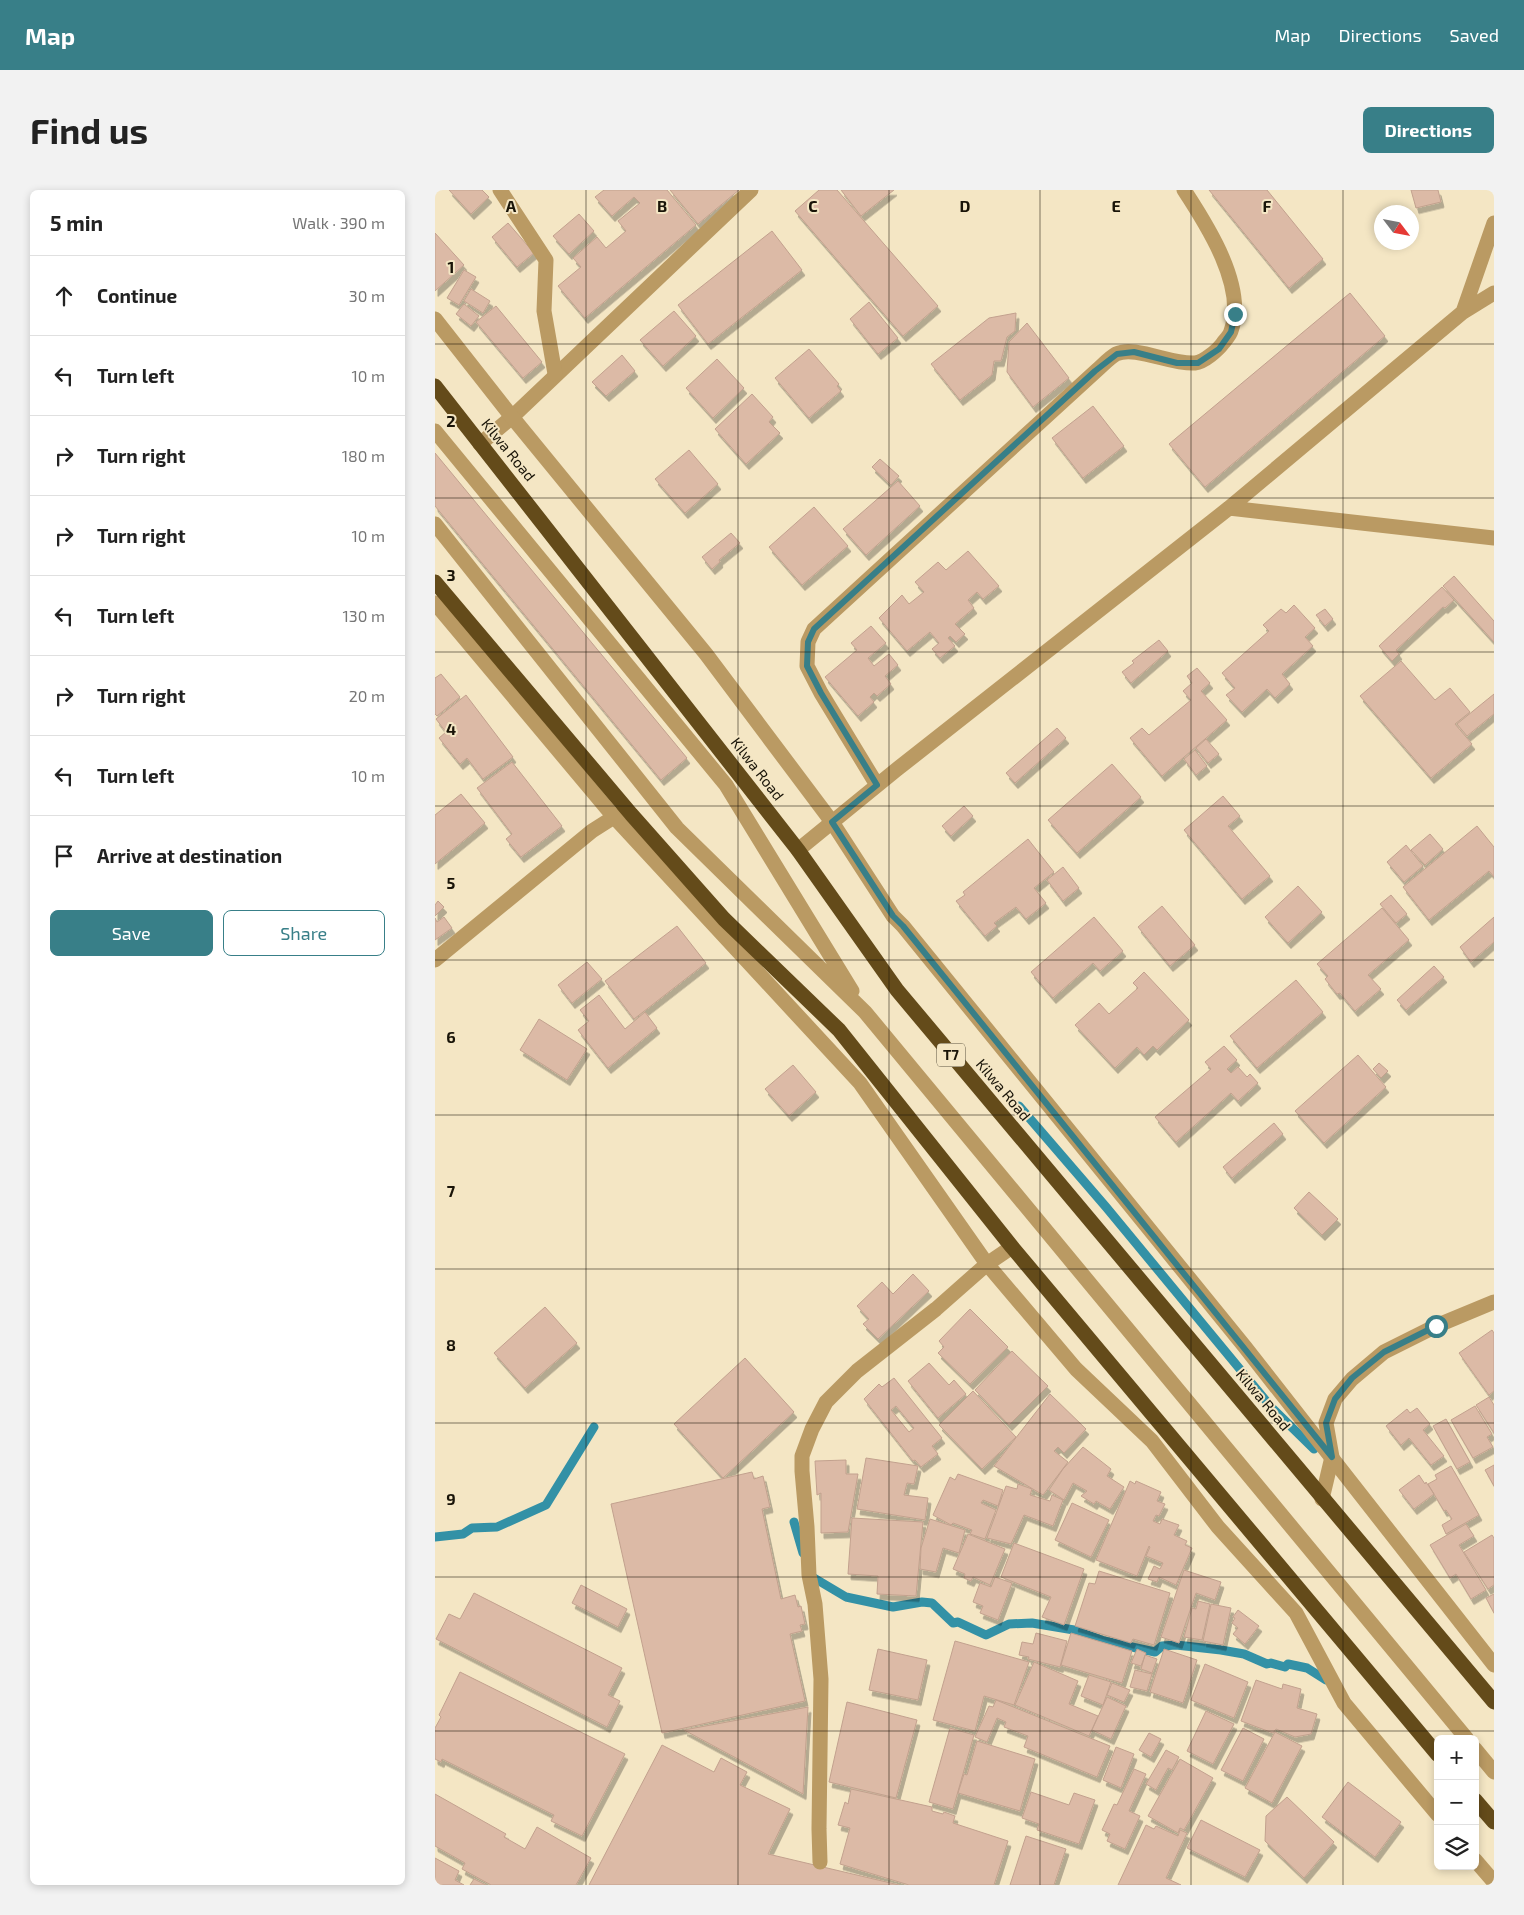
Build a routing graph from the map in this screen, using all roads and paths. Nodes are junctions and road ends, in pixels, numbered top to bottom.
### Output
1 (500, 190) edge
2 (751, 190) edge
3 (1184, 190) edge
4 (1494, 223) edge
5 (1494, 293) edge
6 (1463, 312) junction
7 (435, 319) edge
8 (555, 374) junction
9 (435, 386) edge
10 (512, 417) junction
11 (435, 431) edge
12 (480, 444) junction
13 (1229, 508) junction
14 (435, 524) edge
15 (1494, 538) edge
16 (435, 582) edge
17 (435, 603) edge
18 (877, 785) junction
19 (631, 814) junction
20 (614, 817) junction
21 (832, 822) junction
22 (798, 850) junction
23 (435, 960) edge
24 (865, 1012) junction
25 (1012, 1247) junction
26 (987, 1264) junction
27 (1494, 1302) edge
28 (1332, 1457) junction
29 (1322, 1499) junction
30 (1494, 1665) edge
31 (1494, 1702) edge
32 (1464, 1735) edge
33 (1434, 1750) edge
34 (1479, 1754) edge
35 (1494, 1772) edge
36 (1479, 1805) edge
37 (1434, 1810) edge
38 (1494, 1822) edge
39 (820, 1862) dead end
40 (1479, 1865) edge
41 (1494, 1882) edge

1 - 8 street
2 - 8 street
3 - 18 street
4 - 6 street
5 - 6 street
6 - 13 street
7 - 10 street
8 - 10 street
9 - 12 highway, Kilwa Road / T7
10 - 12 street
10 - 21 street
11 - 24 street
12 - 22 highway, Kilwa Road / T7
13 - 15 street
13 - 18 street
14 - 24 street
16 - 19 highway
17 - 20 street
18 - 21 street
19 - 20 street
19 - 25 highway
20 - 23 street
20 - 26 street
21 - 22 street
21 - 28 street
22 - 29 highway, Kilwa Road / T7
24 - 32 street
25 - 26 street
25 - 33 highway
26 - 37 street
26 - 39 street
27 - 28 street
28 - 29 street
28 - 30 street
29 - 31 highway, Kilwa Road / T7
34 - 35 street
36 - 38 highway
40 - 41 street

